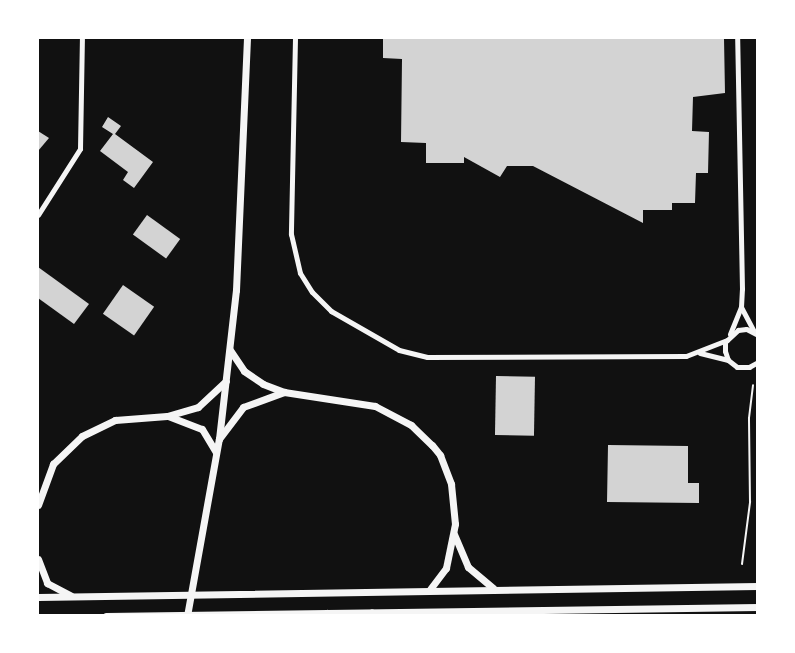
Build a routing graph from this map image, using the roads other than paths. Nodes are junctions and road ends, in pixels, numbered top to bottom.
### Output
1 (82, 38) edge
2 (247, 38) edge
3 (295, 38) edge
4 (737, 38) edge
5 (38, 215) edge
6 (741, 306) junction
7 (756, 333) edge
8 (730, 334) junction
9 (727, 340) junction
10 (230, 350) junction
11 (700, 353) junction
12 (728, 360) junction
13 (757, 364) edge
14 (226, 381) junction
15 (284, 392) junction
16 (167, 416) junction
17 (219, 439) junction
18 (216, 452) junction
19 (38, 505) edge
20 (454, 534) junction
21 (38, 559) edge
22 (758, 586) edge
23 (493, 588) junction
24 (430, 589) junction
25 (71, 596) junction
26 (38, 597) edge
27 (758, 608) edge
28 (328, 614) edge
29 (371, 614) edge
30 (106, 616) edge
31 (186, 616) edge

1 - 5 street
2 - 10 main road
3 - 11 street
4 - 6 street
6 - 7 street
6 - 8 street
7 - 8 street
8 - 9 street
9 - 11 street
9 - 12 street
10 - 14 main road
10 - 15 main road
11 - 12 street
12 - 13 street
14 - 16 main road
14 - 17 main road
15 - 17 main road
15 - 20 main road
16 - 18 main road
16 - 19 main road
17 - 18 main road
18 - 31 main road
20 - 23 main road
20 - 24 main road
21 - 25 main road
22 - 23 main road
23 - 24 main road
24 - 25 main road
25 - 26 main road
27 - 29 main road
28 - 29 main road
28 - 30 main road

